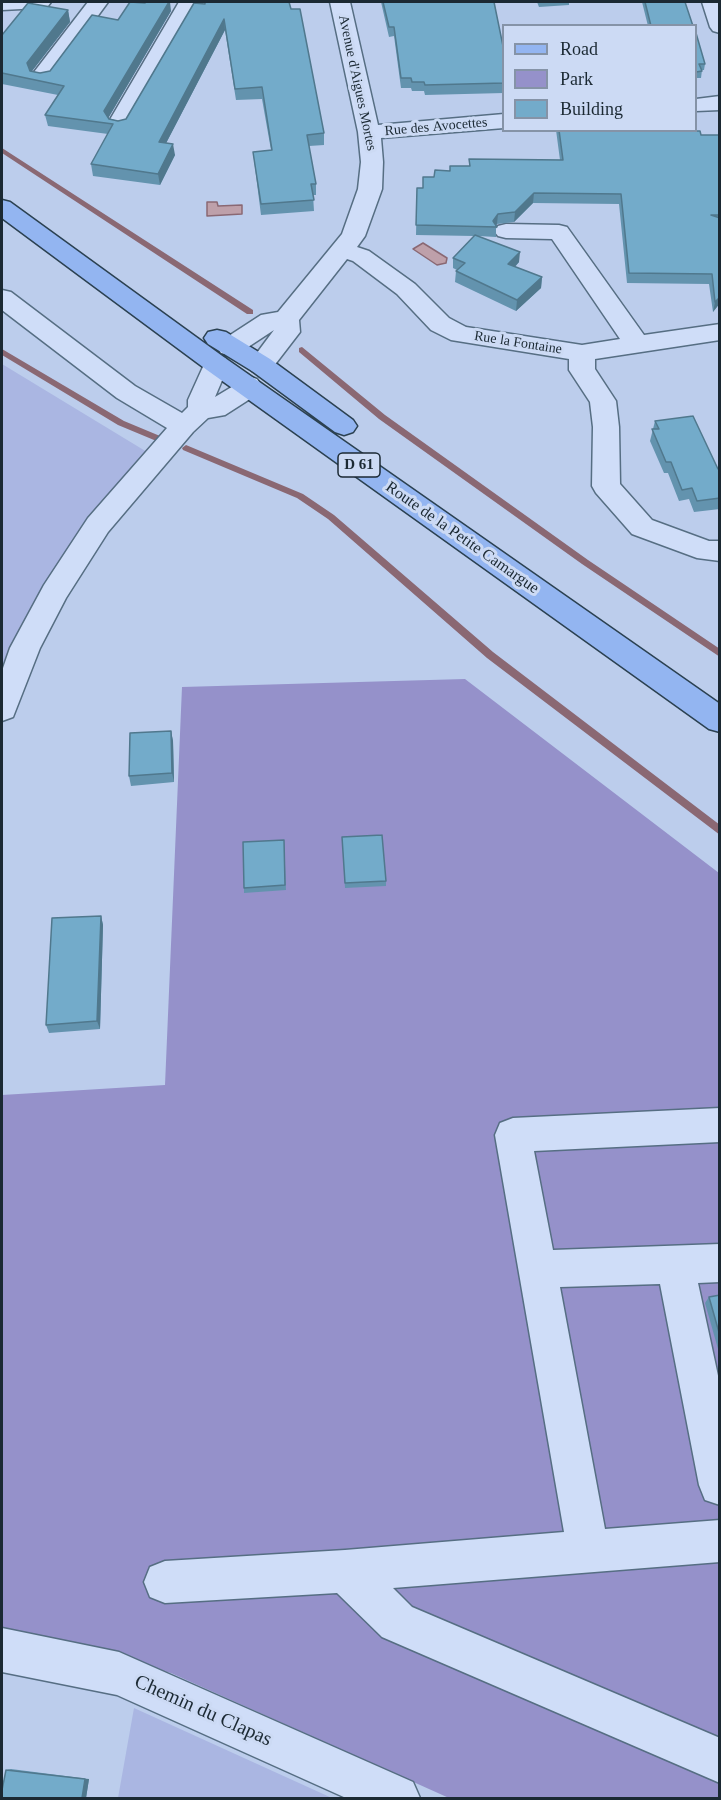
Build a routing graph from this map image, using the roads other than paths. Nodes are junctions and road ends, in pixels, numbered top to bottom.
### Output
1 (41, 2) edge
2 (98, 2) edge
3 (189, 2) edge
4 (340, 2) edge
5 (712, 2) edge
6 (2, 4) edge
7 (720, 27) edge
8 (42, 76) edge
9 (720, 103) edge
10 (697, 105) edge
11 (502, 121) edge
12 (119, 123) edge
13 (369, 132) junction
14 (2, 187) edge
15 (2, 207) edge
16 (506, 231) dead end
17 (343, 250) junction
18 (2, 298) edge
19 (286, 319) junction
20 (720, 332) edge
21 (636, 344) junction
22 (582, 353) junction
23 (223, 355) junction
24 (254, 375) junction
25 (193, 418) junction
26 (720, 551) edge
27 (720, 694) edge
28 (2, 709) edge
29 (720, 720) edge
30 (720, 1125) edge
31 (720, 1263) edge
32 (675, 1265) junction
33 (538, 1269) junction
34 (720, 1485) edge
35 (720, 1541) edge
36 (588, 1550) junction
37 (345, 1571) junction
38 (165, 1582) dead end
39 (2, 1650) edge
40 (720, 1761) edge
41 (397, 1798) edge

1 - 6 street
2 - 8 street
3 - 12 street
4 - 13 street, Avenue d'Aigues Mortes
5 - 7 street
9 - 10 street
11 - 13 street, Rue des Avocettes
13 - 17 street, Avenue d'Aigues Mortes
14 - 23 main road, Route de la Petite Camargue / D 61
15 - 23 main road, Route de la Petite Camargue / D 61
16 - 21 street
17 - 19 street, Avenue d'Aigues Mortes
17 - 22 street, Rue la Fontaine
18 - 25 street
19 - 23 street
19 - 24 street, Avenue d'Aigues Mortes
20 - 21 street, Rue la Fontaine
21 - 22 street, Rue la Fontaine
22 - 26 street
23 - 24 main road, Route de la Petite Camargue / D 61
23 - 25 street
24 - 25 street, Avenue d'Aigues Mortes
24 - 27 main road, Route de la Petite Camargue / D 61
24 - 29 main road, Route de la Petite Camargue / D 61
25 - 28 street
30 - 33 street
31 - 32 street
32 - 33 street
32 - 34 street
33 - 36 street
35 - 36 street
36 - 37 street
37 - 38 street
37 - 40 street
39 - 41 street, Chemin du Clapas

